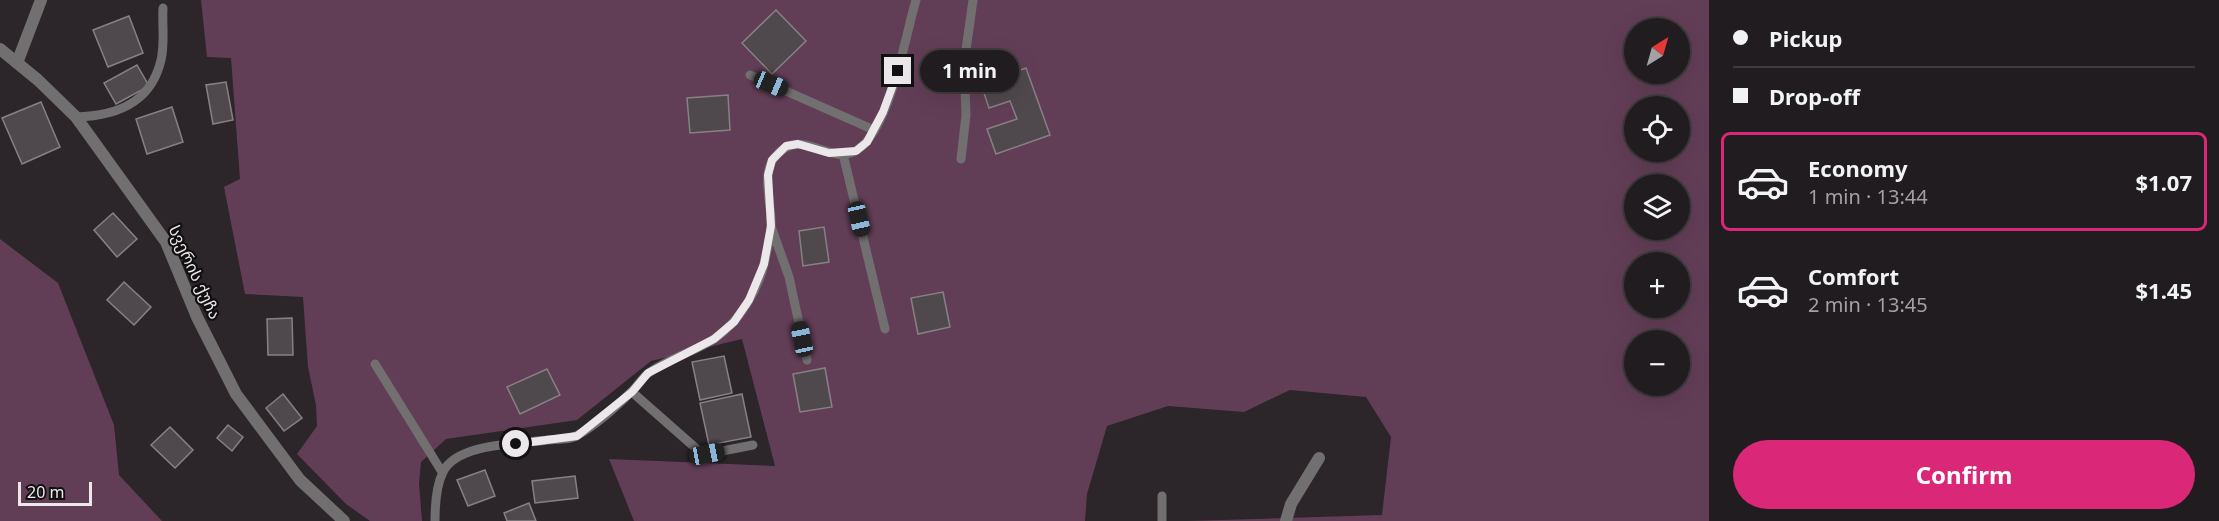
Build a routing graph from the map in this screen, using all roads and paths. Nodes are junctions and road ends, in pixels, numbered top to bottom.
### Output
1 (41, 0) edge
2 (916, 0) edge
3 (973, 0) edge
4 (163, 9) dead end
5 (0, 49) edge
6 (17, 63) junction
7 (750, 75) dead end
8 (76, 117) junction
9 (874, 130) junction
10 (843, 154) junction
11 (961, 159) dead end
12 (771, 226) junction
13 (885, 329) dead end
14 (807, 360) dead end
15 (375, 364) dead end
16 (632, 392) junction
17 (753, 444) dead end
18 (1319, 458) dead end
19 (442, 472) junction
20 (1162, 496) dead end
21 (344, 521) edge
22 (435, 521) edge
23 (1162, 521) edge
24 (1286, 521) edge

1 - 6 street
2 - 9 lane
3 - 11 lane
4 - 8 lane
5 - 6 street, სვერის ქუჩა
6 - 8 street, სვერის ქუჩა
7 - 9 lane
8 - 21 street, სვერის ქუჩა
9 - 10 lane
10 - 12 lane
10 - 13 lane
12 - 14 lane
12 - 16 lane
15 - 19 lane
16 - 17 lane
16 - 19 lane
18 - 24 street
19 - 22 lane
20 - 23 lane

